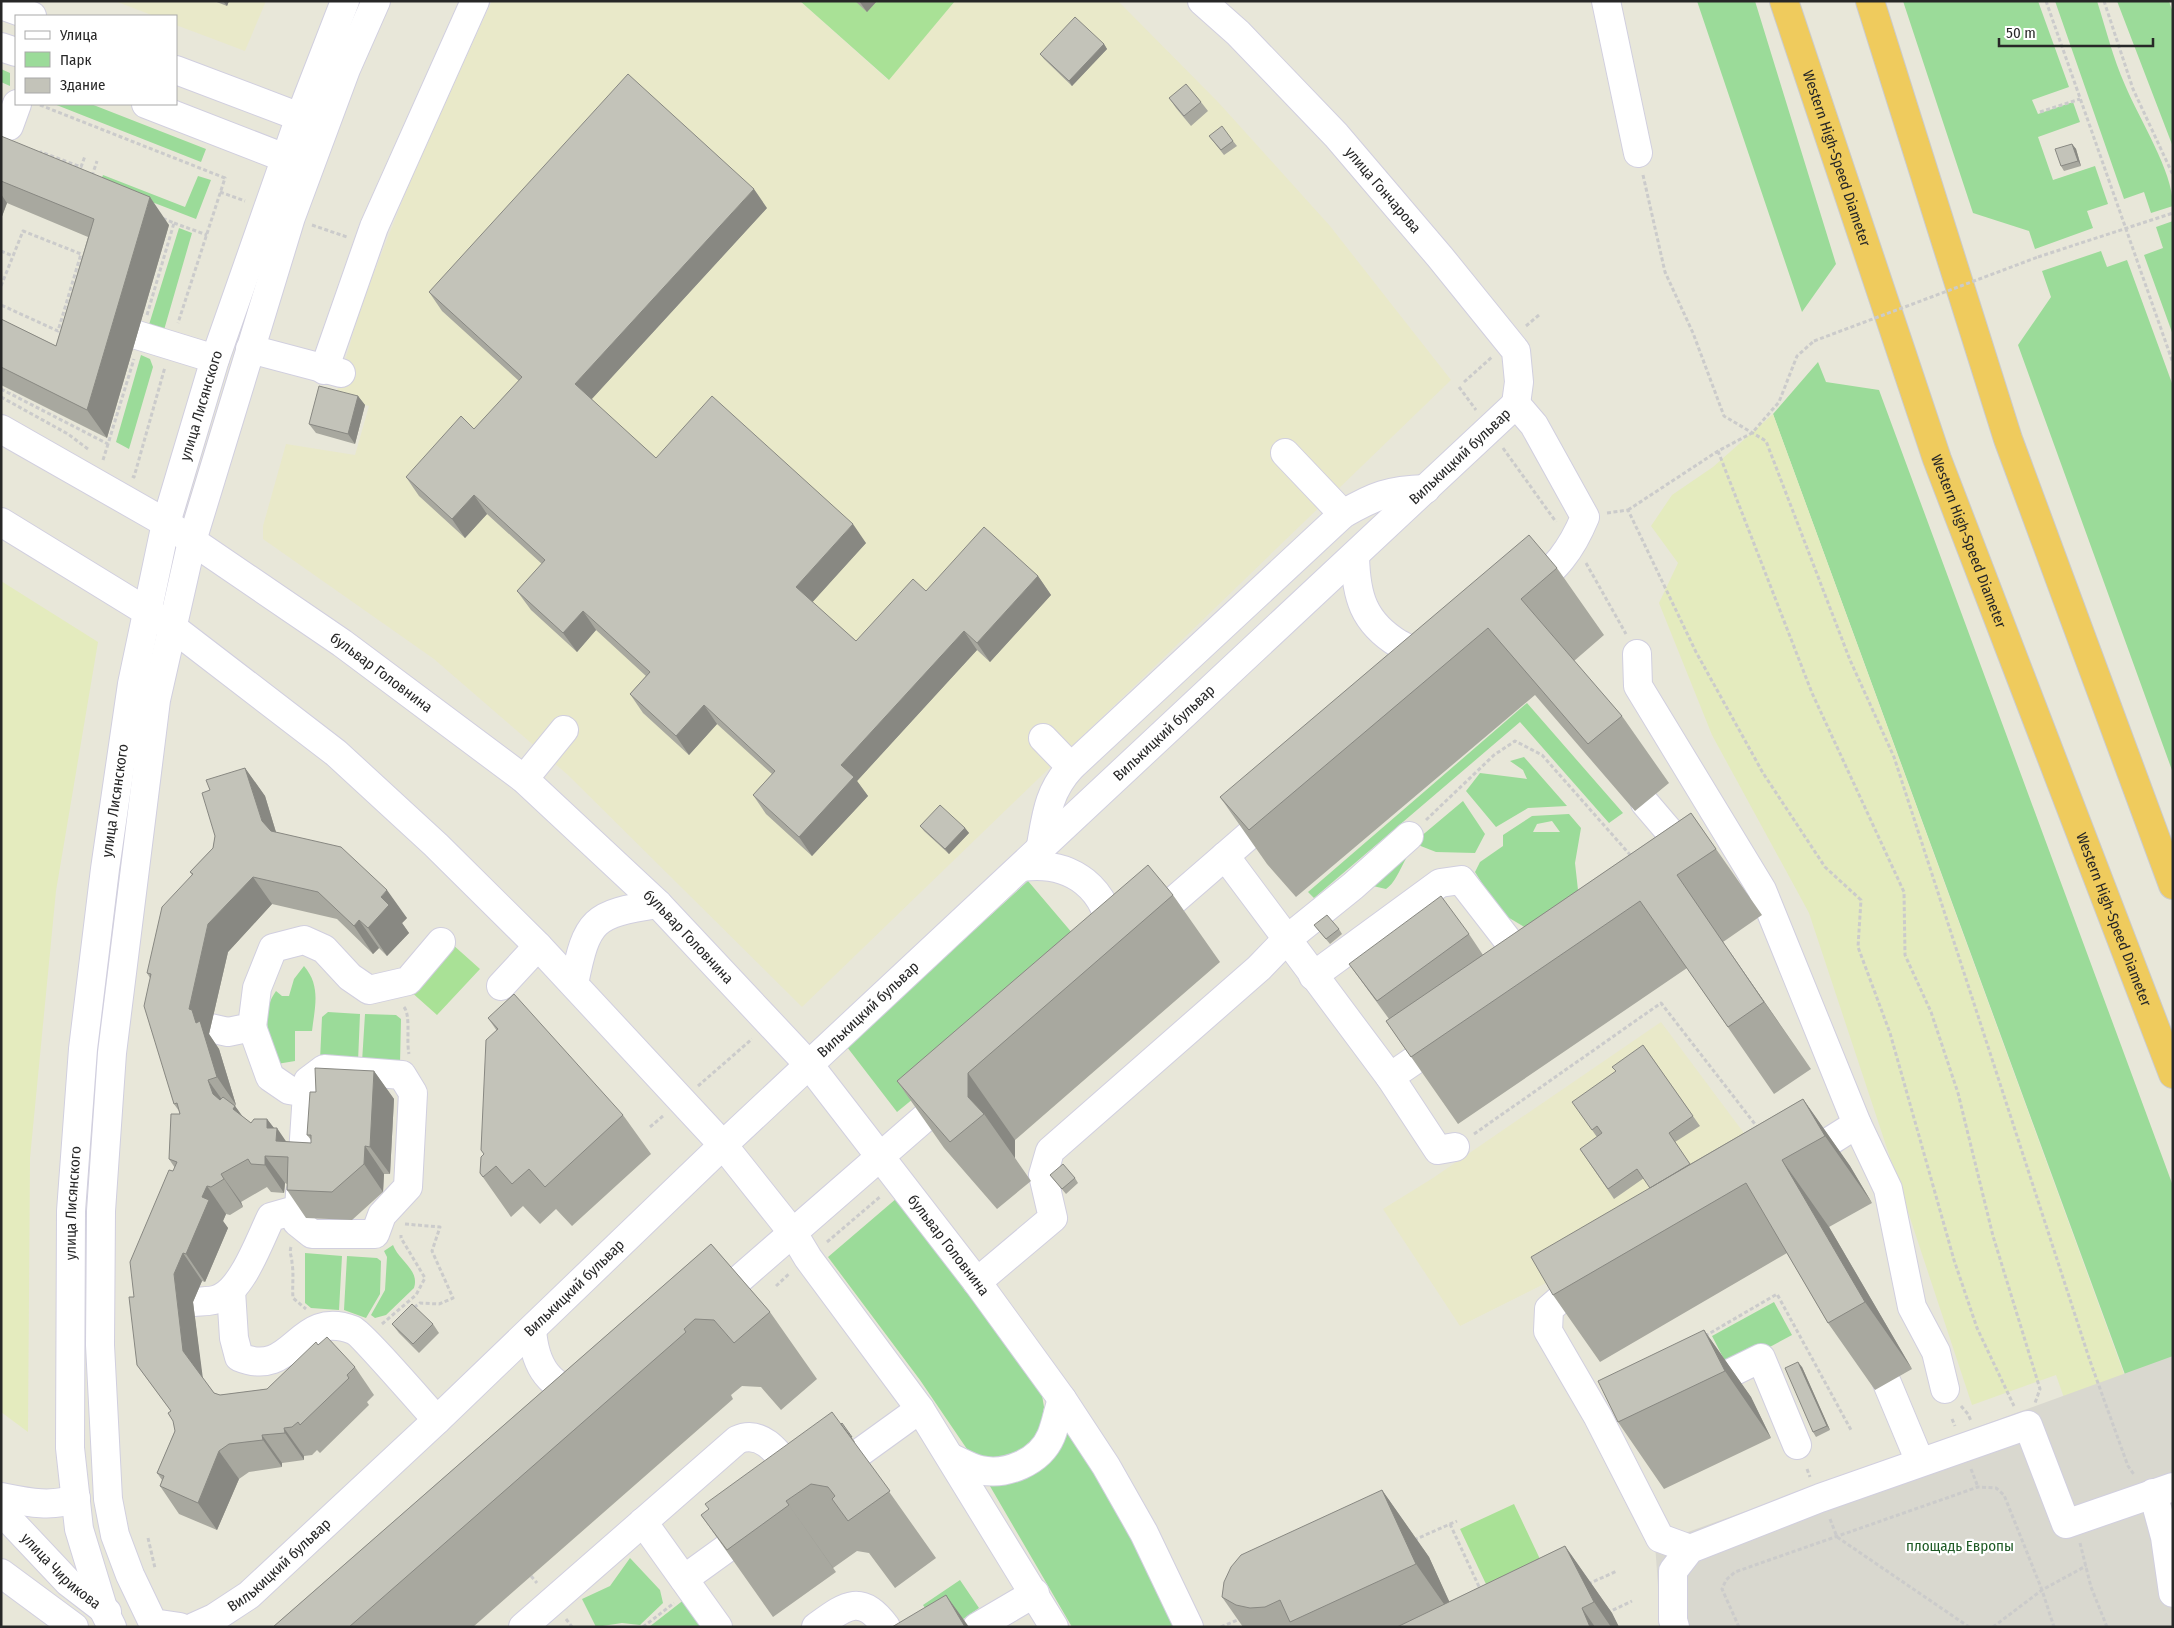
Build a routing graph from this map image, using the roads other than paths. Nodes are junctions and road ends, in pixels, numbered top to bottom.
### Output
1 (345, 1) edge
2 (376, 1) edge
3 (475, 1) edge
4 (1202, 1) edge
5 (1606, 1) edge
6 (1784, 1) edge
7 (1870, 1) edge
8 (1, 4) edge
9 (29, 15) edge
10 (1, 46) edge
11 (15, 52) edge
12 (178, 71) edge
13 (149, 105) edge
14 (300, 117) junction
15 (316, 147) junction
16 (1638, 153) road end
17 (286, 158) junction
18 (139, 336) road end
19 (250, 349) junction
20 (215, 359) junction
21 (1516, 404) junction
22 (1, 429) edge
23 (1285, 453) dead end
24 (1426, 489) junction
25 (1343, 514) junction
26 (1, 522) edge
27 (166, 523) junction
28 (192, 541) junction
29 (1354, 556) junction
30 (1506, 610) edge
31 (147, 611) junction
32 (172, 627) junction
33 (1637, 654) road end
34 (1425, 681) edge
35 (564, 730) dead end
36 (1043, 738) dead end
37 (1071, 767) junction
38 (524, 779) junction
39 (1299, 792) edge
40 (1645, 803) dead end
41 (1409, 836) road end
42 (1732, 838) junction
43 (1224, 856) junction
44 (1031, 859) junction
45 (2173, 885) edge
46 (658, 904) junction
47 (1286, 940) junction
48 (441, 942) dead end
49 (538, 946) junction
50 (1313, 976) junction
51 (1535, 976) edge
52 (574, 984) junction
53 (501, 986) dead end
54 (252, 1027) junction
55 (1463, 1027) edge
56 (210, 1028) dead end
57 (810, 1066) junction
58 (2173, 1074) edge
59 (1390, 1078) junction
60 (967, 1082) edge
61 (307, 1093) junction
62 (1857, 1124) junction
63 (723, 1145) junction
64 (1455, 1147) road end
65 (879, 1158) junction
66 (1780, 1173) edge
67 (300, 1197) junction
68 (793, 1233) junction
69 (1608, 1271) edge
70 (977, 1282) junction
71 (231, 1290) junction
72 (193, 1302) dead end
73 (695, 1318) edge
74 (532, 1330) junction
75 (1887, 1384) dead end
76 (1945, 1389) road end
77 (1062, 1399) junction
78 (1676, 1400) edge
79 (920, 1409) junction
80 (437, 1420) junction
81 (1633, 1421) edge
82 (580, 1422) edge
83 (1607, 1434) junction
84 (1802, 1457) road end
85 (952, 1458) junction
86 (1920, 1462) junction
87 (2163, 1490) edge
88 (1, 1497) edge
89 (76, 1498) junction
90 (792, 1501) junction
91 (1, 1511) edge
92 (643, 1522) junction
93 (1690, 1549) junction
94 (1, 1573) edge
95 (688, 1585) junction
96 (1035, 1593) junction
97 (2173, 1593) edge
98 (108, 1619) edge
99 (154, 1625) edge
100 (74, 1627) edge
101 (180, 1627) edge
102 (194, 1627) edge
103 (523, 1627) edge
104 (718, 1627) edge
105 (816, 1627) edge
106 (886, 1627) edge
107 (977, 1627) edge
108 (1054, 1627) edge
109 (1189, 1627) edge
110 (1675, 1627) edge

1 - 14 street, улица Лисянского
2 - 15 street, улица Лисянского
3 - 19 street
4 - 21 street, улица Гончарова
5 - 16 street
6 - 58 highway, Western High-Speed Diameter
7 - 45 highway
8 - 9 street
10 - 11 street
12 - 14 street
13 - 17 street
14 - 15 street
14 - 17 street, улица Лисянского
15 - 17 street
15 - 19 street, улица Лисянского
17 - 20 street, улица Лисянского
18 - 20 street
19 - 28 street, улица Лисянского
20 - 27 street, улица Лисянского
21 - 24 street, Вилькицкий бульвар
21 - 30 street, Вилькицкий бульвар
22 - 27 street, бульвар Головнина
23 - 25 street
24 - 25 street
24 - 29 street, Вилькицкий бульвар
25 - 37 street
26 - 31 street
27 - 28 street, бульвар Головнина
27 - 31 street, улица Лисянского
28 - 32 street, улица Лисянского
28 - 38 street, бульвар Головнина
29 - 34 street
29 - 44 street, Вилькицкий бульвар
31 - 32 street
31 - 89 street, улица Лисянского
32 - 49 street
32 - 99 street, улица Лисянского
33 - 42 street
35 - 38 street
36 - 37 street
37 - 44 street
38 - 46 street, бульвар Головнина
39 - 43 street
40 - 42 street
41 - 47 street
42 - 62 street
43 - 44 street
43 - 47 street
44 - 57 street, Вилькицкий бульвар
46 - 52 street
46 - 57 street, бульвар Головнина
47 - 50 street
47 - 70 street
48 - 54 street
49 - 52 street
49 - 53 street
50 - 51 street
50 - 59 street
52 - 63 street
54 - 56 street
54 - 61 street
55 - 59 street
57 - 63 street, Вилькицкий бульвар
57 - 65 street, бульвар Головнина
59 - 64 street
60 - 65 street
61 - 67 street
61 - 67 street
62 - 66 street
62 - 76 street
63 - 68 street
63 - 74 street, Вилькицкий бульвар
65 - 68 street
65 - 70 street, бульвар Головнина
67 - 71 street
68 - 73 street
68 - 79 street
69 - 83 street
70 - 77 street, бульвар Головнина
71 - 72 street
71 - 80 street
74 - 80 street, Вилькицкий бульвар
74 - 82 street
75 - 86 street
77 - 85 street
77 - 109 street, бульвар Головнина
78 - 84 street
79 - 85 street
79 - 90 street
80 - 102 street, Вилькицкий бульвар
81 - 83 street
83 - 93 street
85 - 96 street
86 - 87 street
86 - 93 street
87 - 97 street
88 - 89 street
89 - 98 street, улица Лисянского
90 - 92 street
90 - 95 street
91 - 98 street, улица Чирикова
92 - 95 street
92 - 103 street
93 - 110 street
94 - 100 street
95 - 104 street
96 - 107 street
96 - 108 street
98 - 99 street, улица Чирикова
99 - 101 street, улица Чирикова
105 - 106 street

